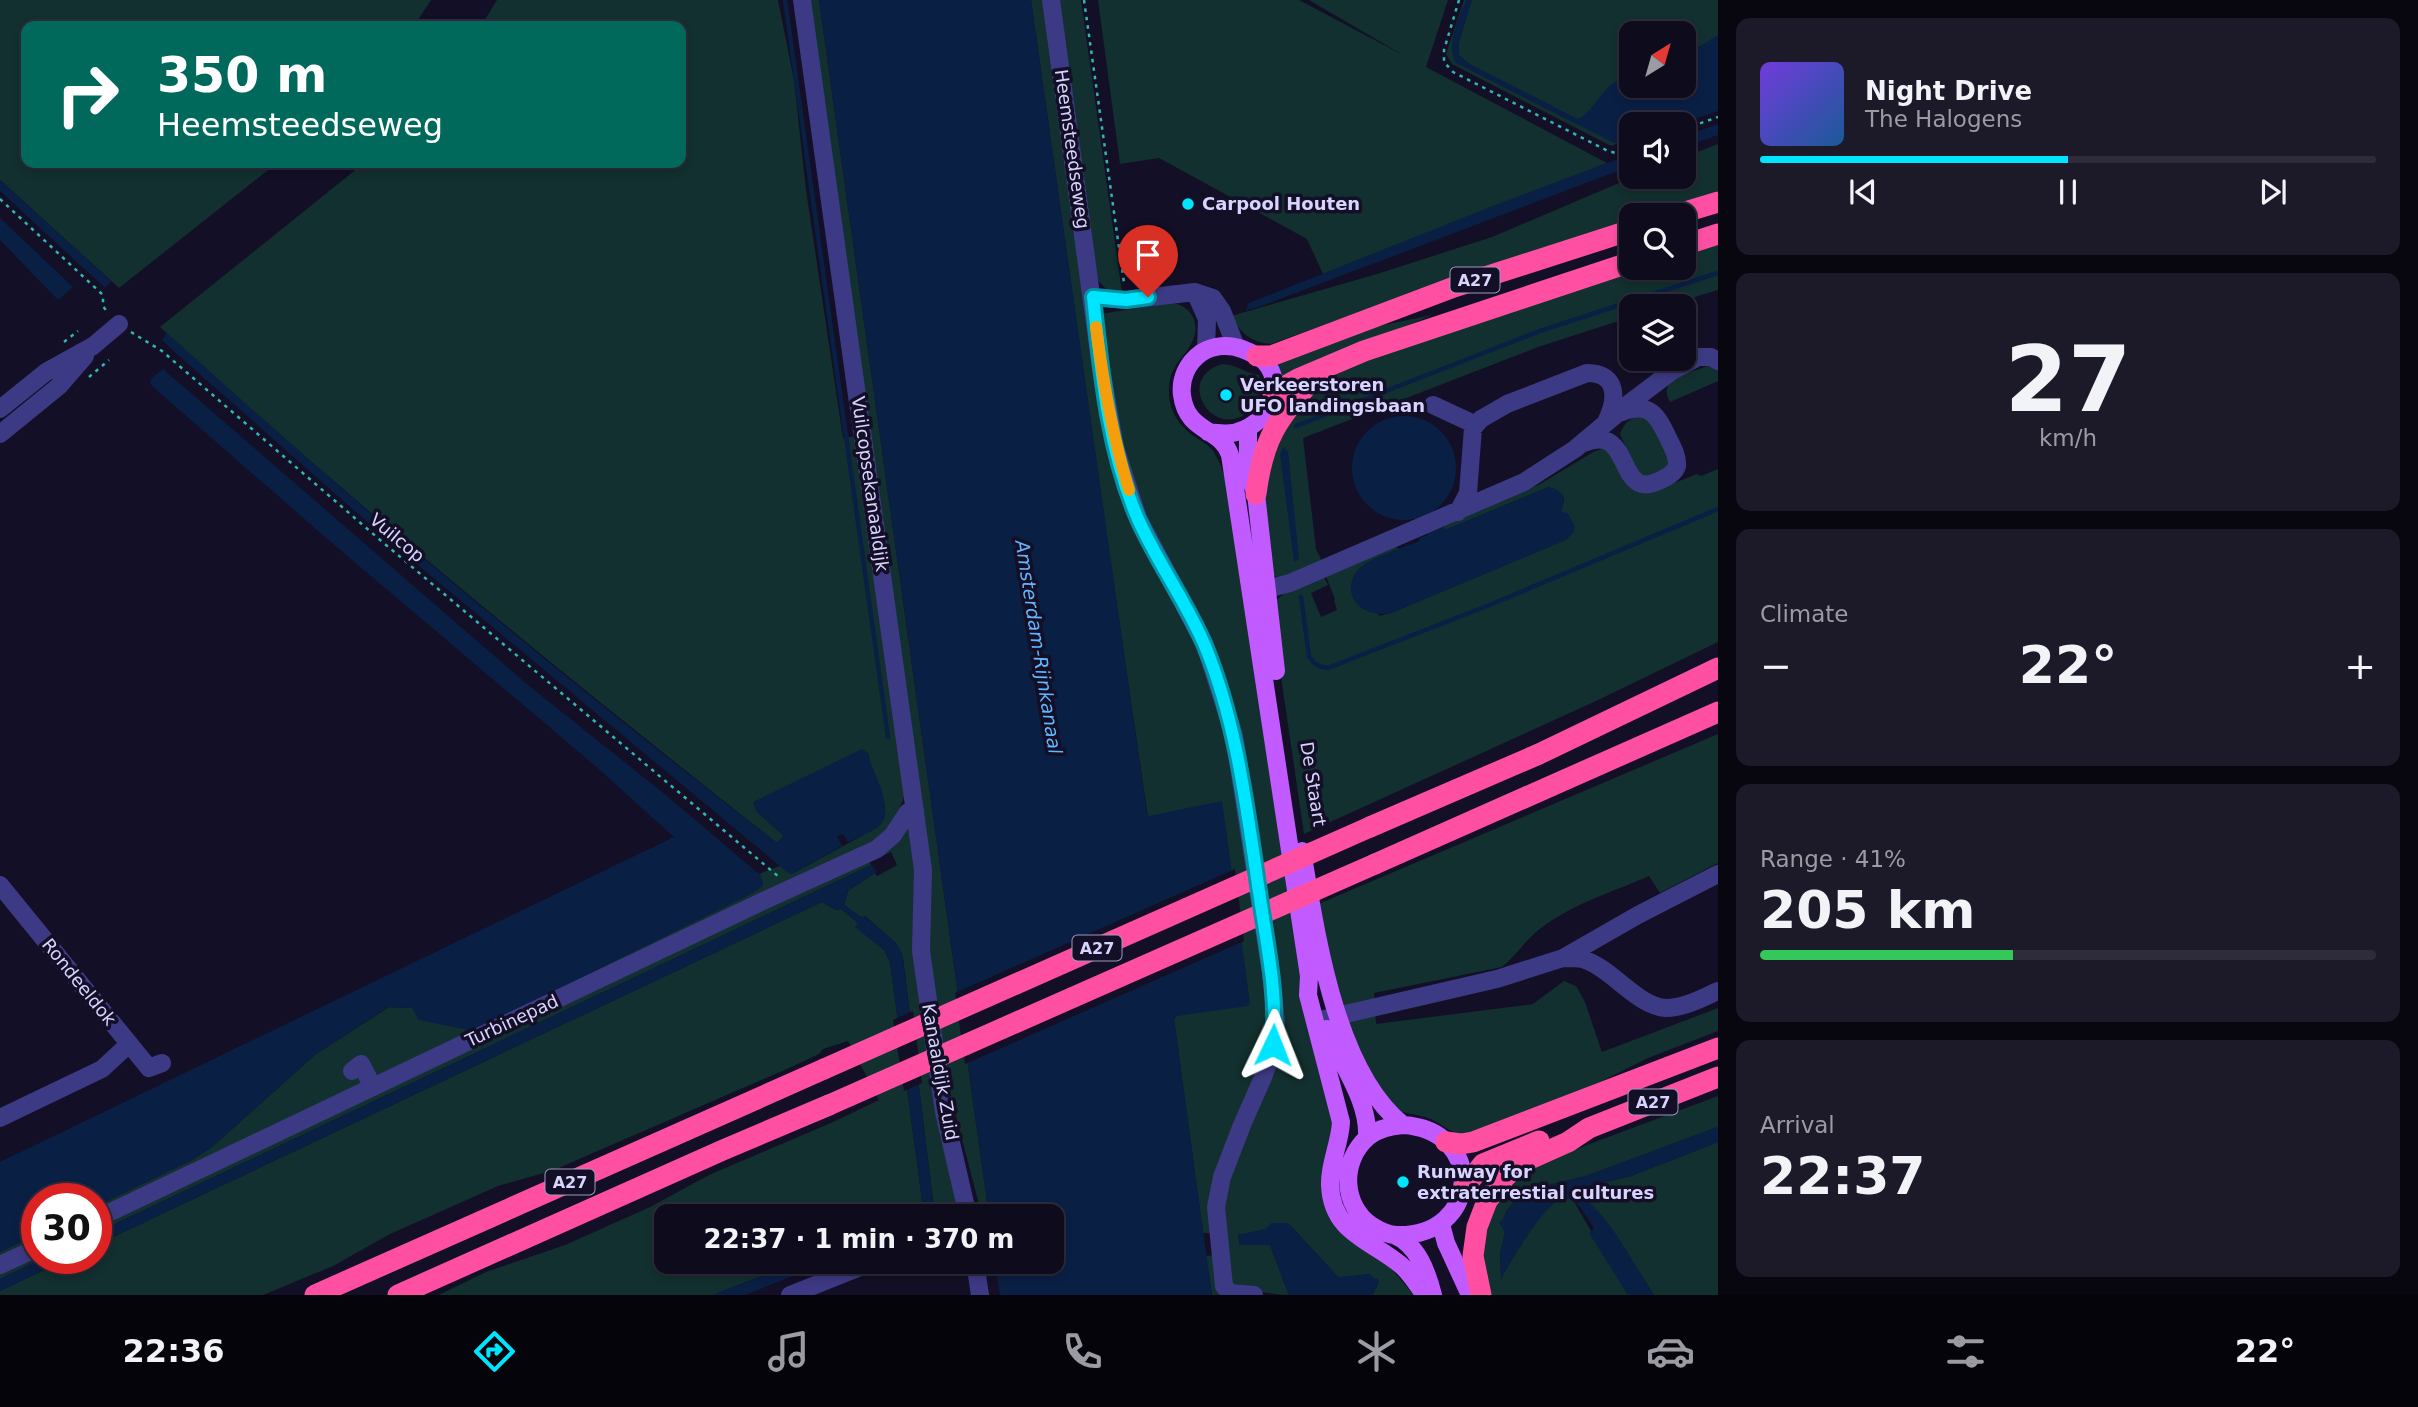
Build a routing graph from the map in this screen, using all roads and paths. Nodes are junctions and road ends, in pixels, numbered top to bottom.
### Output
1 (802, 0) edge
2 (1051, 0) edge
3 (1084, 0) edge
4 (1459, 0) edge
5 (1718, 117) edge
6 (1696, 125) edge
7 (1619, 152) edge
8 (0, 199) edge
9 (1718, 202) edge
10 (1696, 209) edge
11 (1718, 233) edge
12 (1619, 234) edge
13 (1696, 241) edge
14 (1619, 266) edge
15 (1123, 279) dead end
16 (1195, 292) junction
17 (1093, 297) junction
18 (120, 324) junction
19 (93, 346) junction
20 (1236, 347) junction
21 (1206, 350) junction
22 (1257, 356) junction
23 (1718, 361) edge
24 (1320, 369) junction
25 (1273, 393) junction
26 (1433, 405) dead end
27 (0, 409) edge
28 (1611, 419) junction
29 (1476, 425) junction
30 (1248, 428) junction
31 (1208, 432) junction
32 (0, 434) edge
33 (1581, 444) junction
34 (1256, 494) junction
35 (1458, 512) junction
36 (1267, 589) junction
37 (1718, 668) edge
38 (1718, 712) edge
39 (915, 810) junction
40 (1718, 874) edge
41 (0, 885) edge
42 (792, 888) junction
43 (1563, 958) junction
44 (924, 969) joint
45 (1309, 976) junction
46 (1718, 991) edge
47 (1330, 1017) junction
48 (129, 1044) junction
49 (1718, 1048) edge
50 (156, 1065) dead end
51 (352, 1071) dead end
52 (1718, 1077) edge
53 (373, 1087) junction
54 (0, 1118) edge
55 (1403, 1125) junction
56 (1589, 1128) junction
57 (1367, 1138) junction
58 (1446, 1142) junction
59 (1464, 1188) junction
60 (965, 1204) edge
61 (112, 1211) edge
62 (1441, 1224) junction
63 (1394, 1236) junction
64 (21, 1255) edge
65 (0, 1265) edge
66 (843, 1274) edge
67 (977, 1274) edge
68 (1230, 1294) edge
69 (316, 1295) edge
70 (398, 1295) edge
71 (790, 1295) edge
72 (980, 1295) edge
73 (1254, 1295) edge
74 (1425, 1295) edge
75 (1433, 1295) edge
76 (1470, 1295) edge
77 (1482, 1295) edge

1 - 39 street, Vuilcopsekanaaldijk
2 - 17 street, Heemsteedseweg
3 - 15 path
4 - 7 path
5 - 6 path
8 - 18 path, Vuilcop
9 - 10 highway
11 - 13 highway
12 - 22 highway, A27
14 - 24 highway, A27
16 - 17 street
16 - 20 street
16 - 21 street
17 - 68 street, Heemsteedseweg
18 - 19 street
18 - 42 path, Vuilcop
19 - 27 street
19 - 32 street
20 - 21 main road
20 - 22 main road
21 - 31 main road
22 - 25 main road
23 - 28 street
24 - 25 highway, A27
24 - 34 highway
25 - 30 main road
26 - 29 street
28 - 29 street
28 - 33 street
28 - 33 street
29 - 35 street
30 - 31 main road
30 - 34 main road, De Staart
31 - 45 main road, De Staart
33 - 35 street
34 - 36 main road, De Staart
35 - 36 street
36 - 47 main road, De Staart
37 - 69 highway, A27, bridge
38 - 70 highway, A27, bridge
39 - 42 street, Turbinepad
39 - 44 street, Vuilcopsekanaaldijk
40 - 43 street
41 - 48 street, Rondeeldok
42 - 53 street, Turbinepad
43 - 46 street
43 - 47 street
44 - 60 street, Kanaaldijk Zuid
45 - 47 main road, De Staart
45 - 74 main road, De Staart
47 - 55 main road, De Staart
47 - 57 main road, De Staart
48 - 50 street, Rondeeldok
48 - 54 street
49 - 58 highway, A27
51 - 53 street
52 - 56 highway, A27
53 - 61 street, Turbinepad
55 - 57 main road
55 - 58 main road
56 - 59 highway, A27
56 - 77 highway
57 - 63 main road
58 - 59 main road
59 - 62 main road
62 - 63 main road
62 - 76 main road
63 - 75 main road
64 - 65 street
66 - 71 street
67 - 72 street
68 - 73 street, Heemsteedseweg

